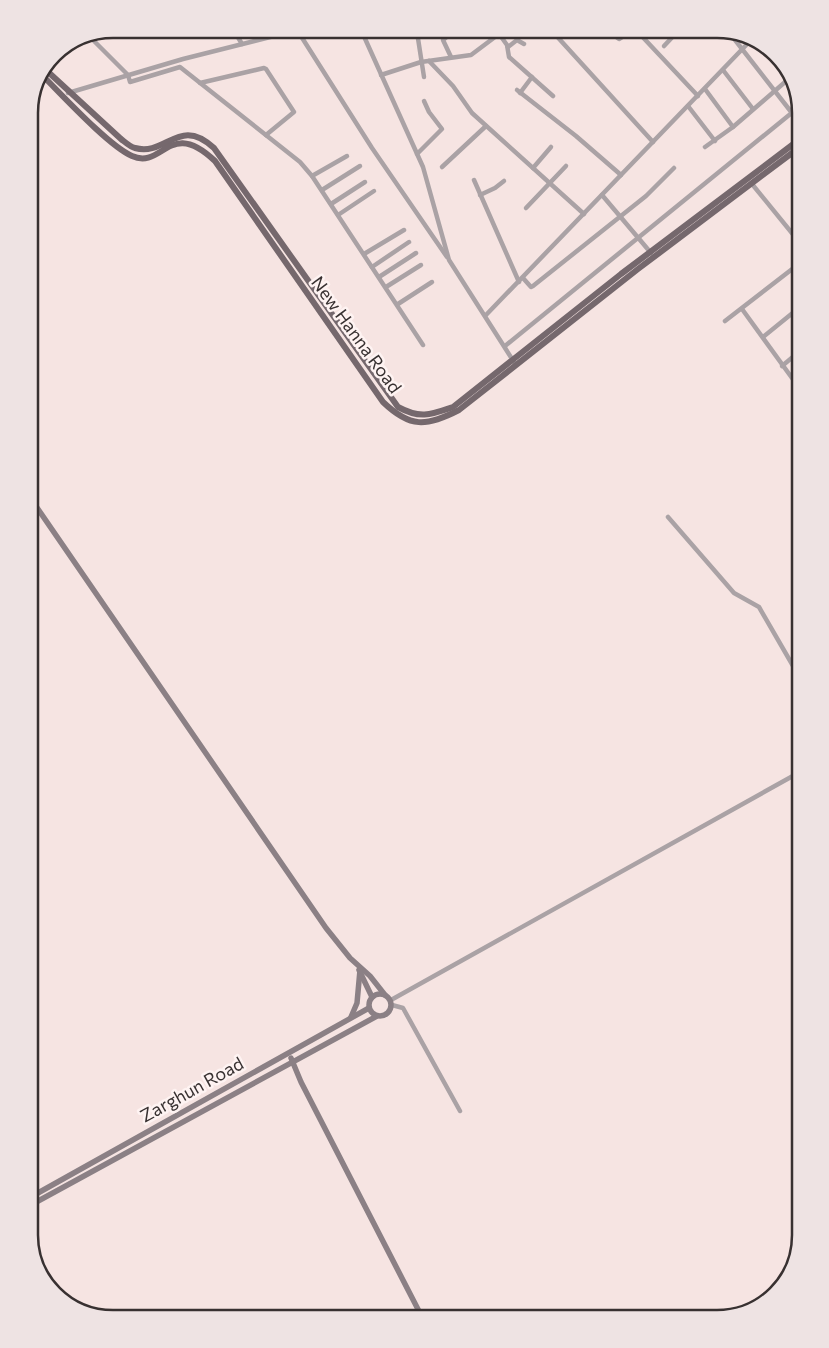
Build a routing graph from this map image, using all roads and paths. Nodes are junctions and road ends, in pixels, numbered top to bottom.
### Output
1 (238, 38) edge
2 (266, 38) edge
3 (302, 38) edge
4 (365, 38) edge
5 (418, 38) edge
6 (446, 38) edge
7 (492, 38) edge
8 (502, 38) edge
9 (558, 38) edge
10 (642, 38) edge
11 (672, 38) edge
12 (95, 40) edge
13 (736, 40) edge
14 (242, 44) junction
15 (524, 44) dead end
16 (748, 45) edge
17 (664, 46) dead end
18 (508, 47) junction
19 (743, 50) junction
20 (451, 57) junction
21 (429, 61) junction
22 (421, 62) junction
23 (723, 70) junction
24 (49, 73) edge
25 (381, 75) junction
26 (128, 76) junction
27 (424, 76) dead end
28 (532, 77) junction
29 (46, 79) edge
30 (785, 82) edge
31 (200, 83) junction
32 (705, 89) junction
33 (775, 91) junction
34 (70, 92) junction
35 (63, 95) junction
36 (553, 96) dead end
37 (698, 96) junction
38 (424, 101) dead end
39 (688, 106) junction
40 (753, 110) junction
41 (792, 113) joint
42 (486, 126) junction
43 (733, 127) junction
44 (266, 135) junction
45 (714, 141) junction
46 (653, 142) junction
47 (792, 145) edge
48 (551, 147) dead end
49 (705, 148) dead end
50 (792, 153) edge
51 (417, 154) junction
52 (347, 156) dead end
53 (360, 166) dead end
54 (566, 166) dead end
55 (442, 167) dead end
56 (533, 168) junction
57 (674, 168) dead end
58 (621, 175) junction
59 (312, 176) junction
60 (474, 180) dead end
61 (504, 181) dead end
62 (365, 182) dead end
63 (550, 182) junction
64 (752, 184) junction
65 (322, 190) junction
66 (374, 191) dead end
67 (480, 195) junction
68 (602, 195) junction
69 (331, 204) junction
70 (526, 208) dead end
71 (584, 214) junction
72 (338, 215) junction
73 (621, 217) junction
74 (404, 230) dead end
75 (792, 233) edge
76 (639, 238) junction
77 (409, 242) dead end
78 (416, 253) dead end
79 (364, 254) junction
80 (652, 255) junction
81 (449, 260) junction
82 (421, 265) dead end
83 (372, 267) junction
84 (792, 269) edge
85 (379, 277) junction
86 (523, 278) junction
87 (432, 282) dead end
88 (518, 282) junction
89 (386, 287) junction
90 (398, 304) junction
91 (742, 309) junction
92 (792, 313) edge
93 (486, 315) junction
94 (726, 322) dead end
95 (762, 337) junction
96 (422, 345) dead end
97 (505, 346) junction
98 (792, 358) edge
99 (514, 363) junction
100 (782, 366) junction
101 (792, 379) edge
102 (38, 509) edge
103 (668, 517) dead end
104 (792, 664) edge
105 (792, 776) edge
106 (358, 968) junction
107 (385, 995) junction
108 (372, 997) junction
109 (391, 1002) junction
110 (369, 1008) junction
111 (377, 1016) junction
112 (350, 1019) junction
113 (289, 1054) junction
114 (293, 1061) junction
115 (460, 1111) dead end
116 (38, 1193) edge
117 (38, 1201) edge
118 (418, 1310) edge

1 - 14 street
2 - 14 street
3 - 81 street
4 - 25 street
5 - 22 street
6 - 20 street
7 - 20 street
8 - 18 street
9 - 46 street
10 - 37 street
11 - 17 street
12 - 26 street
13 - 19 street
14 - 26 street
15 - 18 street
16 - 19 street
18 - 28 street
19 - 23 street
19 - 33 street
20 - 21 street
21 - 22 street
21 - 42 street
22 - 25 street
22 - 27 street
23 - 32 street
23 - 40 street
24 - 34 main road, New Hanna Road
25 - 51 street
26 - 31 street
26 - 34 street
28 - 36 street
28 - 58 street
29 - 35 main road, New Hanna Road
30 - 33 street
31 - 44 street
31 - 44 street
32 - 37 street
32 - 43 street
33 - 40 street
33 - 41 street
34 - 35 street
34 - 99 main road, New Hanna Road
35 - 99 main road, New Hanna Road
37 - 39 street
38 - 51 street
39 - 45 street
39 - 46 street
40 - 43 street
41 - 76 street
42 - 55 street
42 - 56 street
43 - 45 street
44 - 59 street
45 - 49 street
46 - 58 street
47 - 80 main road, New Hanna Road
48 - 56 street
50 - 64 main road, New Hanna Road
51 - 81 street
52 - 59 street
53 - 65 street
54 - 63 street
56 - 63 street
57 - 73 street
58 - 68 street
59 - 65 street
60 - 67 street
61 - 67 street
62 - 69 street
63 - 70 street
63 - 71 street
64 - 75 street
64 - 80 main road, New Hanna Road
65 - 69 street
66 - 72 street
67 - 88 street
68 - 71 street
68 - 73 street
69 - 72 street
71 - 86 street
72 - 79 street
73 - 76 street
73 - 86 street
74 - 79 street
76 - 80 street
76 - 97 street
77 - 83 street
78 - 85 street
79 - 83 street
80 - 99 main road, New Hanna Road
81 - 93 street
82 - 89 street
83 - 85 street
84 - 91 street
85 - 89 street
86 - 88 street
87 - 90 street
88 - 93 street
89 - 90 street
90 - 96 street
91 - 94 street
91 - 95 street
92 - 95 street
93 - 97 street
95 - 100 street
97 - 99 street
98 - 100 street
100 - 101 street
102 - 106 street
103 - 104 street
105 - 109 street
106 - 107 street
106 - 108 street
106 - 112 street
107 - 108 street
107 - 109 street
108 - 110 street
109 - 111 street
109 - 115 street
110 - 111 street
110 - 112 street, Zarghun Road
111 - 114 street
112 - 113 street, Zarghun Road
113 - 114 street
113 - 116 street, Zarghun Road
114 - 117 street
114 - 118 street

